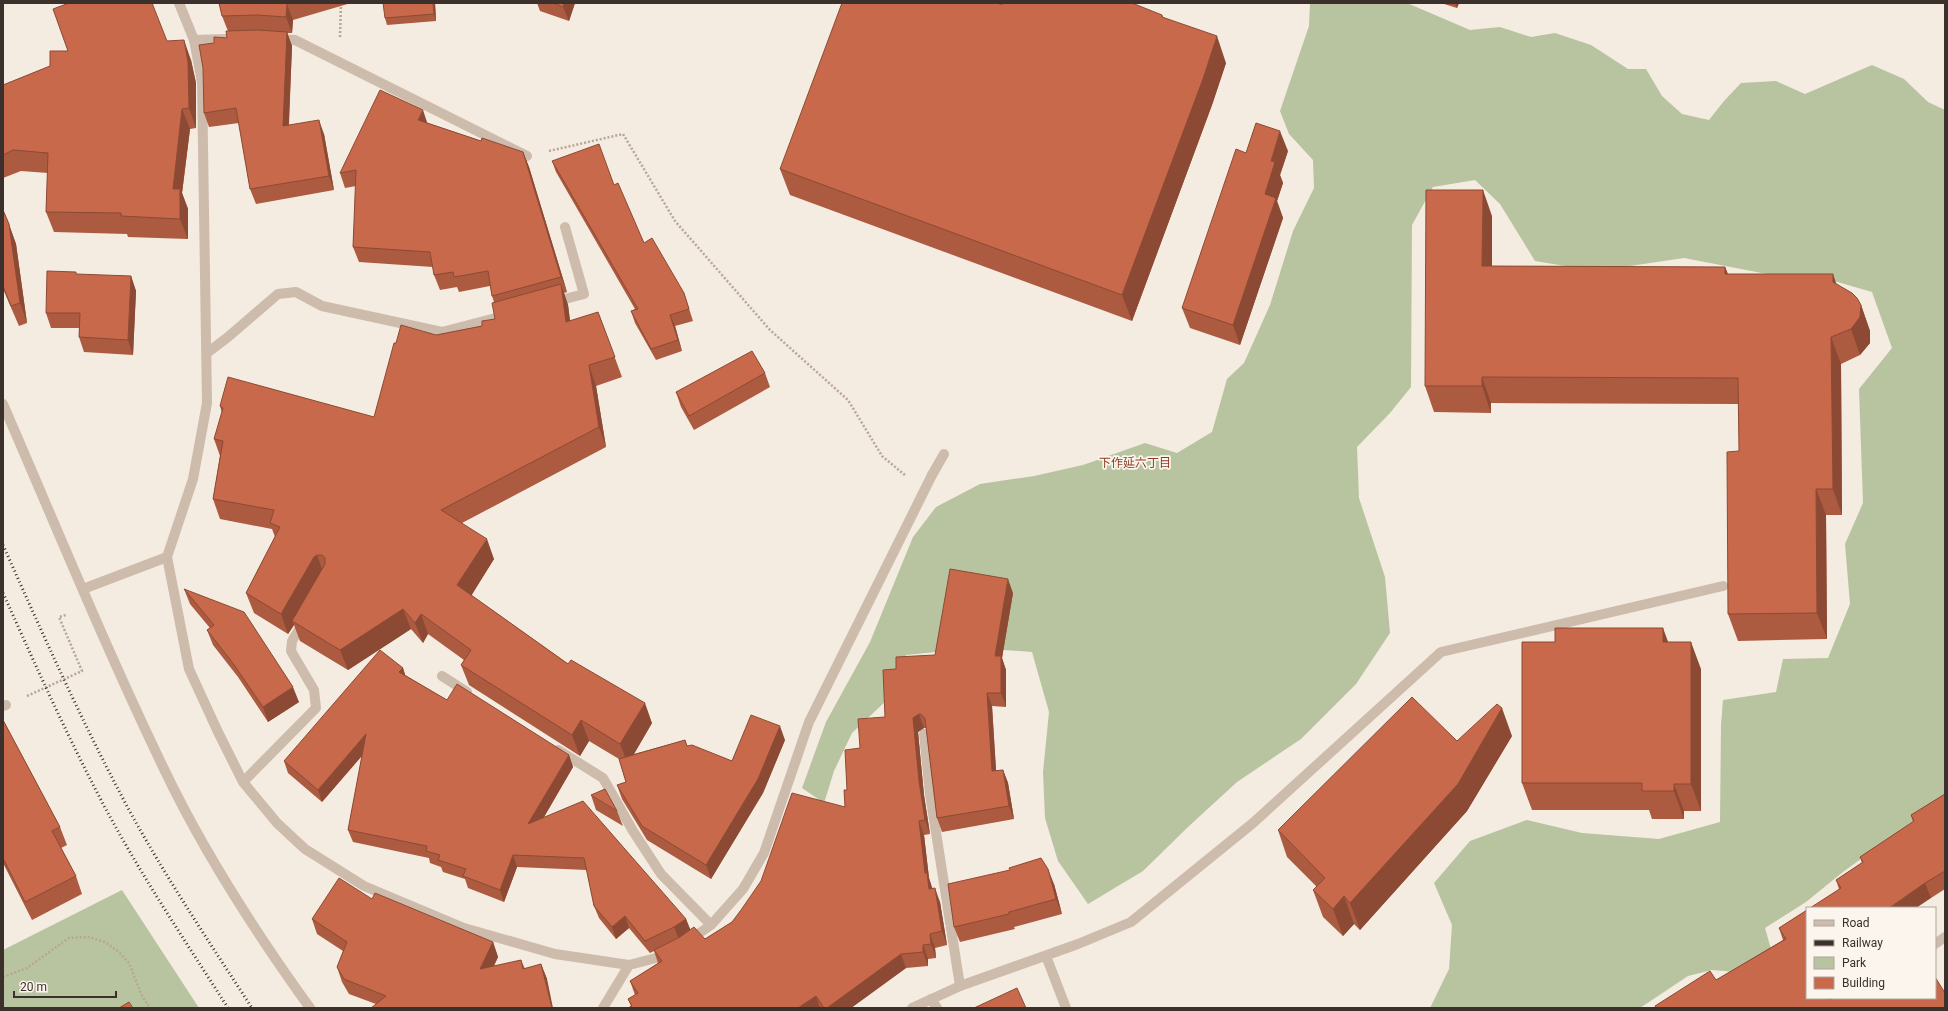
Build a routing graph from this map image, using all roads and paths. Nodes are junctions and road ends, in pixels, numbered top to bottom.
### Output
1 (180, 3) edge
2 (341, 3) edge
3 (263, 38) edge
4 (240, 39) edge
5 (194, 40) junction
6 (334, 60) junction
7 (527, 156) joint
8 (565, 227) dead end
9 (539, 306) edge
10 (517, 312) edge
11 (207, 353) junction
12 (3, 404) edge
13 (944, 454) dead end
14 (924, 490) junction
15 (167, 557) junction
16 (1723, 586) dead end
17 (83, 589) junction
18 (66, 615) dead end
19 (308, 615) edge
20 (442, 676) dead end
21 (476, 697) edge
22 (4, 705) edge
23 (924, 734) edge
24 (549, 744) edge
25 (243, 782) junction
26 (711, 925) junction
27 (1945, 937) edge
28 (1936, 943) edge
29 (1046, 956) junction
30 (628, 965) junction
31 (3, 977) edge
32 (960, 986) junction
33 (934, 1004) edge
34 (150, 1008) edge
35 (310, 1008) edge
36 (603, 1008) edge
37 (912, 1008) edge
38 (1066, 1008) edge

1 - 5 street
2 - 6 path
3 - 6 street
4 - 5 street
5 - 11 street
6 - 7 street
7 - 14 path
8 - 9 street
10 - 11 street
11 - 15 street
12 - 17 street
13 - 14 street
14 - 26 street
15 - 17 street
15 - 25 street
16 - 29 street
17 - 35 street
18 - 22 path
19 - 25 street
20 - 21 street
23 - 32 street
24 - 26 street
25 - 30 street
26 - 30 street
27 - 28 street
29 - 32 street
29 - 38 street
30 - 36 street
31 - 34 path
32 - 33 street
33 - 37 street

